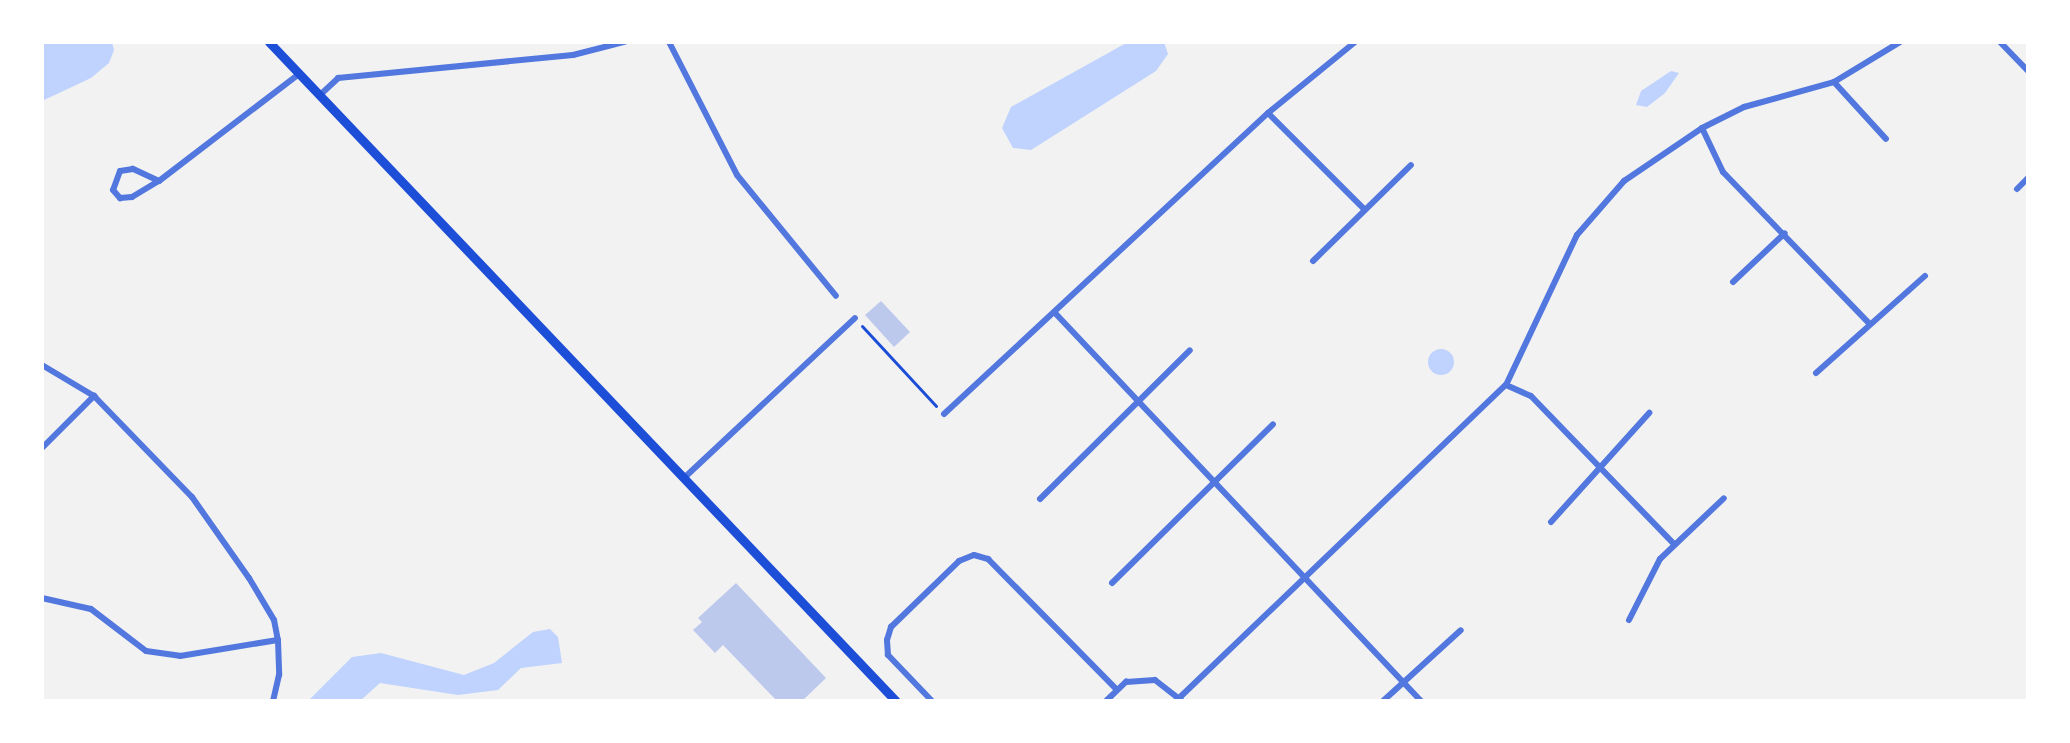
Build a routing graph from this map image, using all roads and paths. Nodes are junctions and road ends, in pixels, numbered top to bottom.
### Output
1 (269, 42) edge
2 (624, 42) edge
3 (669, 42) edge
4 (1355, 42) edge
5 (1900, 42) edge
6 (2000, 42) edge
7 (2028, 71) edge
8 (299, 74) junction
9 (1834, 82) junction
10 (320, 95) junction
11 (1268, 113) junction
12 (1702, 128) junction
13 (1886, 139) dead end
14 (1411, 165) dead end
15 (2028, 178) edge
16 (159, 181) junction
17 (2017, 189) dead end
18 (1364, 209) junction
19 (1785, 233) junction
20 (1313, 261) dead end
21 (1925, 276) dead end
22 (1733, 282) dead end
23 (836, 296) dead end
24 (1056, 314) junction
25 (855, 318) joint
26 (1869, 323) junction
27 (1190, 350) dead end
28 (42, 365) edge
29 (1816, 373) dead end
30 (1506, 385) junction
31 (94, 396) junction
32 (1139, 401) junction
33 (1649, 413) dead end
34 (944, 414) joint
35 (1273, 424) dead end
36 (42, 448) edge
37 (1600, 470) junction
38 (684, 478) junction
39 (1214, 482) junction
40 (1724, 498) dead end
41 (1040, 499) dead end
42 (1551, 522) dead end
43 (1674, 544) junction
44 (1303, 578) junction
45 (1112, 583) dead end
46 (42, 598) edge
47 (1629, 620) dead end
48 (1461, 630) dead end
49 (278, 640) junction
50 (1403, 682) junction
51 (1116, 689) junction
52 (1179, 700) edge
53 (273, 701) edge
54 (896, 701) edge
55 (932, 701) edge
56 (1106, 701) edge
57 (1383, 701) edge
58 (1421, 701) edge

1 - 8 main road
2 - 10 street
3 - 23 street
4 - 11 street
5 - 9 street
6 - 7 street
8 - 10 main road
8 - 16 street
9 - 12 street
9 - 13 street
10 - 38 main road
11 - 18 street
11 - 24 street
12 - 19 street
12 - 30 street
14 - 18 street
15 - 17 street
16 - 16 street
18 - 20 street
19 - 22 street
19 - 26 street
21 - 26 street
24 - 32 street
24 - 34 street
25 - 34 path
25 - 38 street
26 - 29 street
27 - 32 street
28 - 31 street
30 - 37 street
30 - 44 street
31 - 36 street
31 - 49 street
32 - 39 street
32 - 41 street
33 - 37 street
35 - 39 street
37 - 42 street
37 - 43 street
38 - 54 main road
39 - 44 street
39 - 45 street
40 - 43 street
43 - 47 street
44 - 50 street
44 - 52 street
46 - 49 street
48 - 50 street
49 - 53 street
50 - 57 street
50 - 58 street
51 - 52 street
51 - 55 street
51 - 56 street

